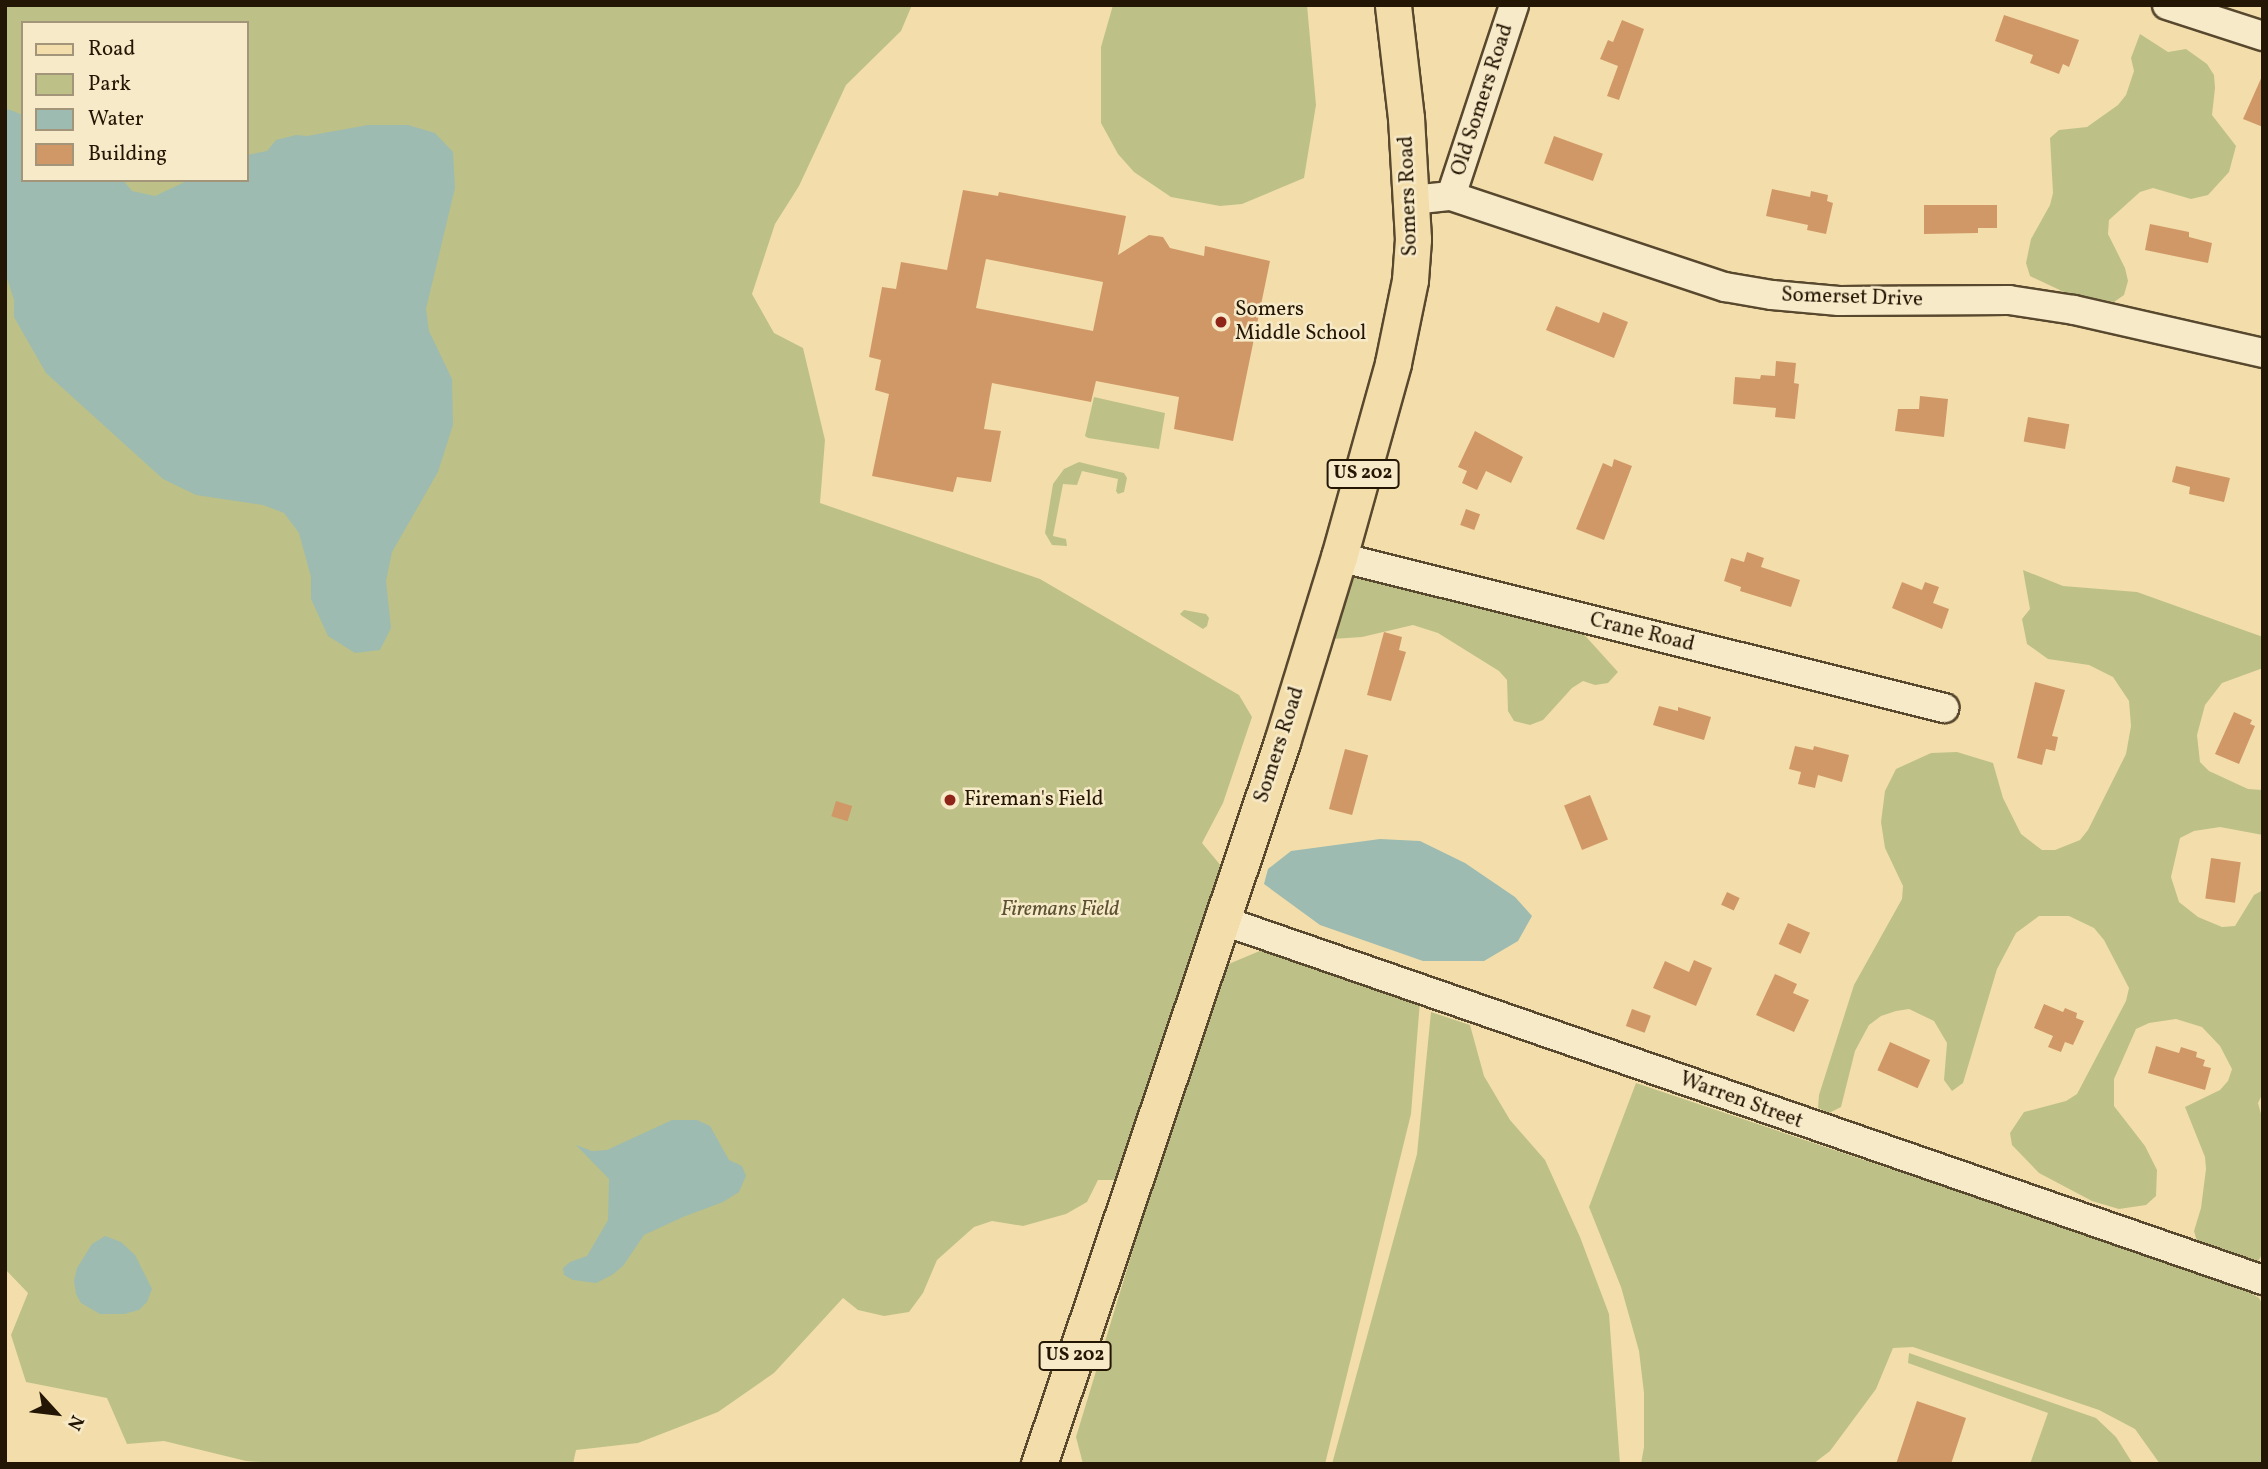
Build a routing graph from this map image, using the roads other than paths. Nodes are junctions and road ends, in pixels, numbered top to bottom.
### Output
1 (1393, 5) edge
2 (1514, 5) edge
3 (2167, 5) edge
4 (2263, 36) edge
5 (1451, 196) junction
6 (1412, 200) junction
7 (2263, 353) edge
8 (1339, 558) junction
9 (1944, 708) dead end
10 (1221, 920) junction
11 (2263, 1280) edge
12 (1039, 1464) edge

1 - 6 main road, Somers Road / US 202
2 - 5 street, Old Somers Road
3 - 4 street
5 - 6 street
5 - 7 street, Somerset Drive
6 - 8 main road, Somers Road / US 202
8 - 9 street, Crane Road
8 - 10 main road, Somers Road / US 202
10 - 11 street, Warren Street
10 - 12 main road, Somers Road / US 202

